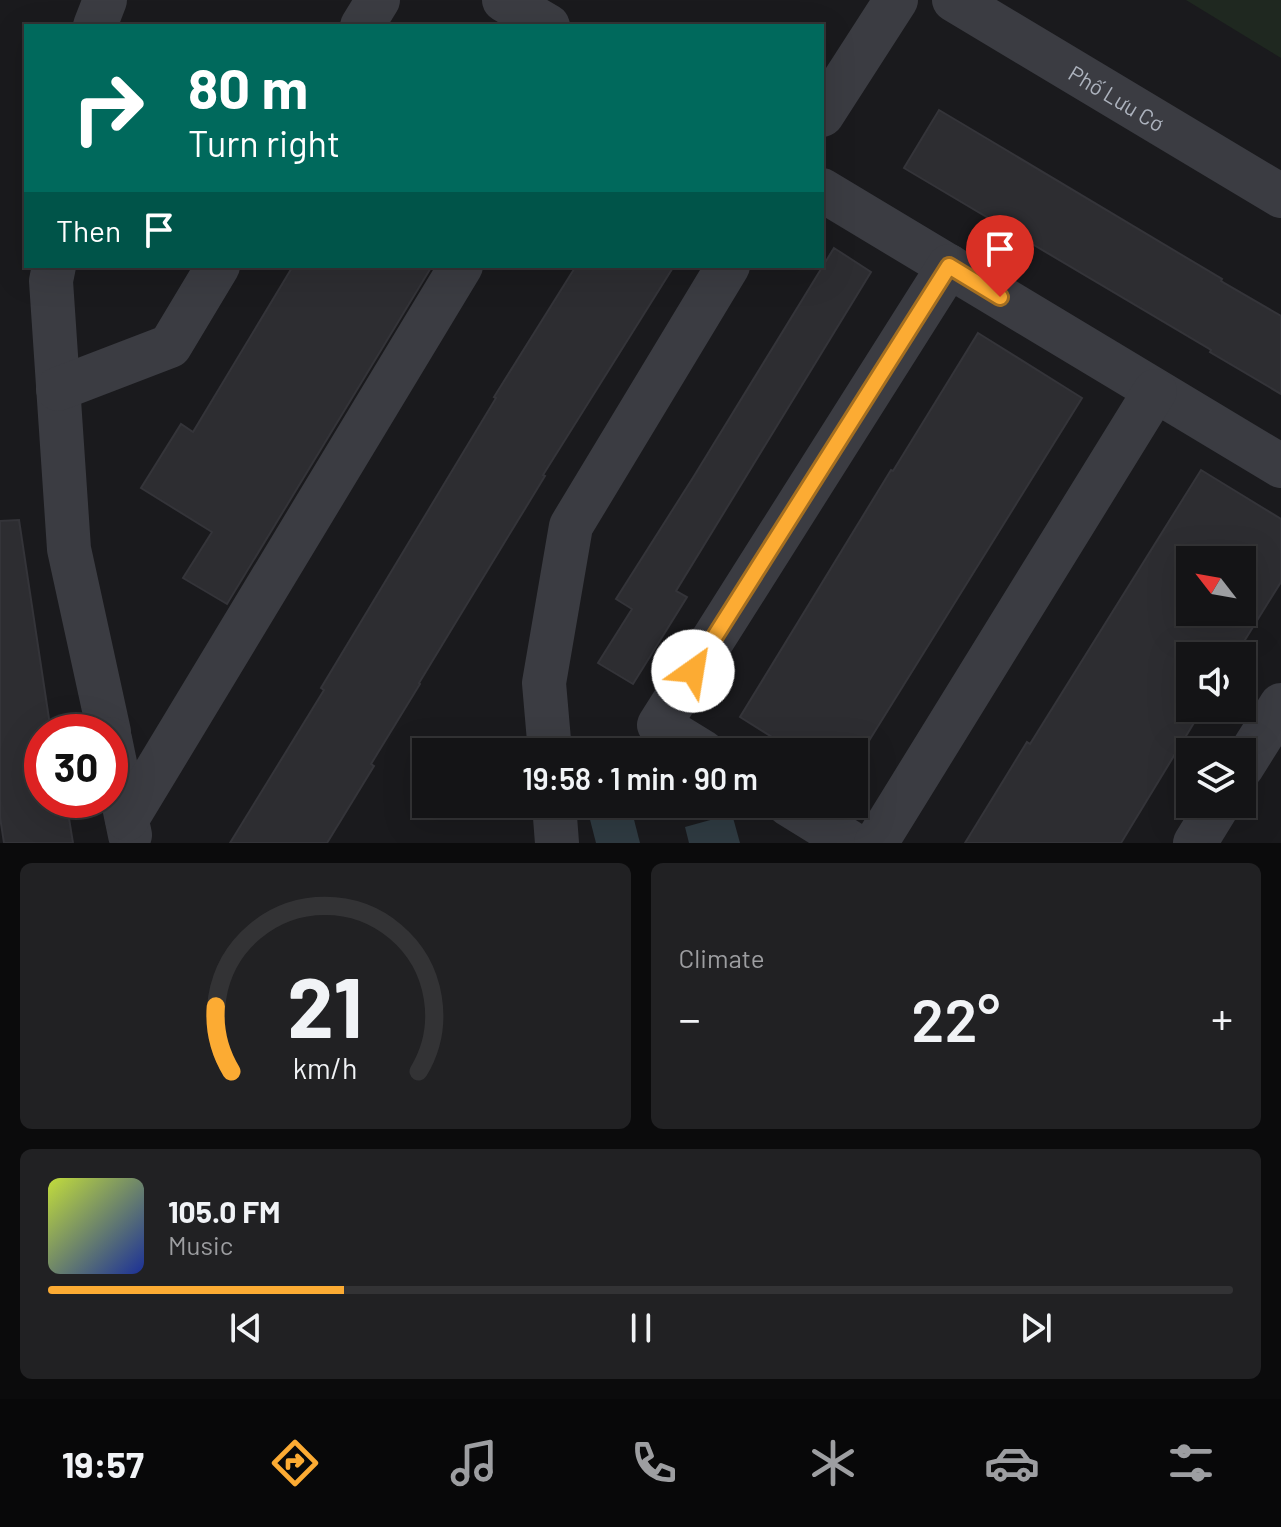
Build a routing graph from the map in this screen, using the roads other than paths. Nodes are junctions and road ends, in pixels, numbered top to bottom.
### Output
1 (105, 0) edge
2 (378, 0) edge
3 (504, 0) edge
4 (896, 0) edge
5 (954, 0) edge
6 (96, 24) edge
7 (363, 24) edge
8 (545, 24) edge
9 (824, 112) edge
10 (824, 191) edge
11 (1281, 196) edge
12 (949, 266) junction
13 (54, 268) edge
14 (217, 268) edge
15 (460, 268) edge
16 (727, 268) edge
17 (58, 389) junction
18 (1155, 391) junction
19 (1281, 466) edge
20 (1281, 705) edge
21 (105, 714) edge
22 (549, 738) edge
23 (680, 738) edge
24 (1256, 745) edge
25 (555, 818) edge
26 (811, 818) edge
27 (1210, 818) edge
28 (129, 831) edge
29 (557, 843) edge
30 (851, 843) edge
31 (876, 843) edge
32 (1195, 843) edge

1 - 6 street
2 - 7 street
3 - 8 street
4 - 9 street
5 - 11 street, Phố Lưu Cơ
10 - 12 street
12 - 18 street
12 - 23 street
13 - 17 street
14 - 17 street
15 - 28 street
16 - 22 street
17 - 21 street
18 - 19 street
18 - 31 street
20 - 24 street
25 - 29 street
26 - 30 street
27 - 32 street

